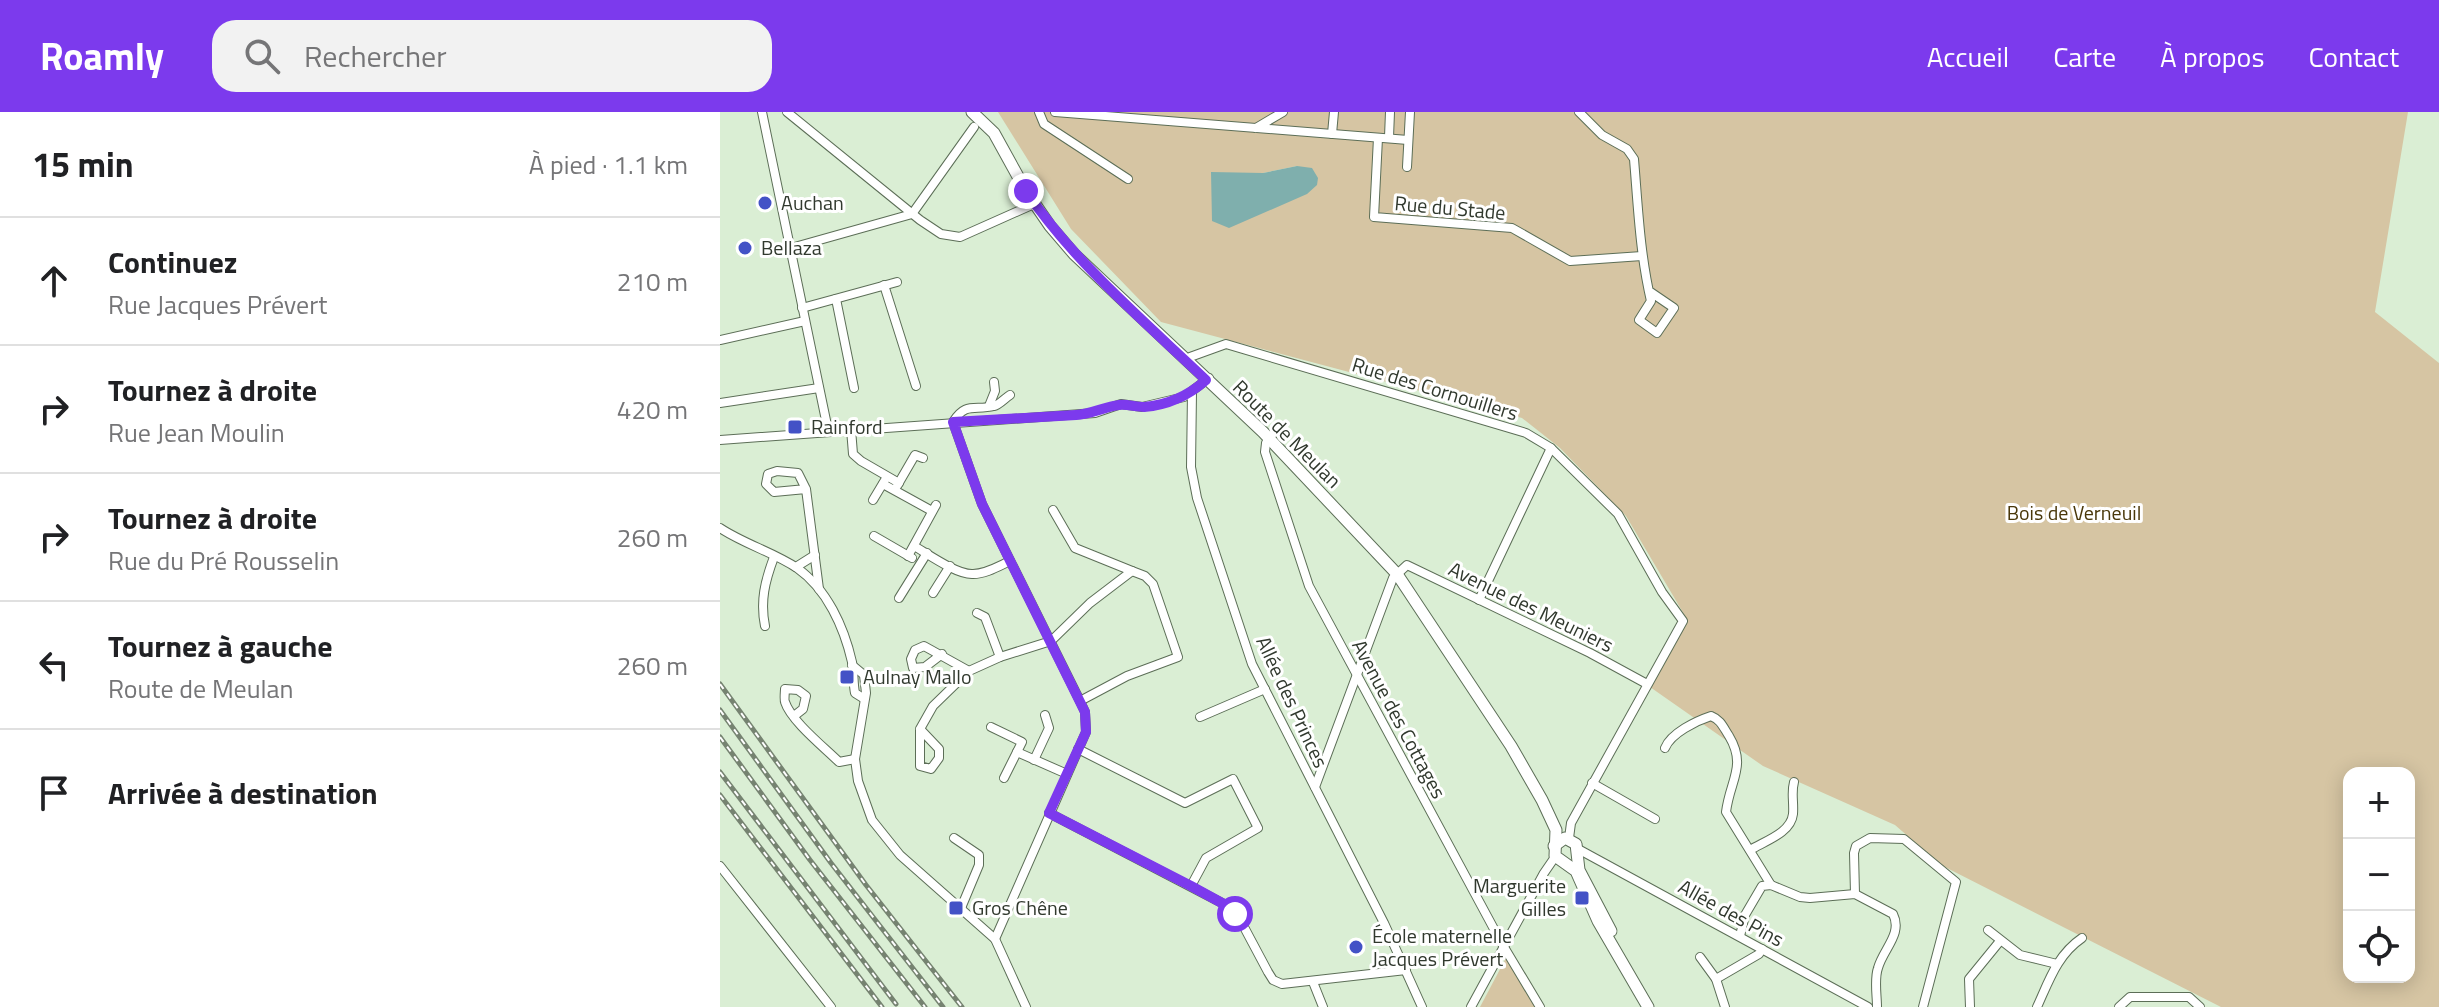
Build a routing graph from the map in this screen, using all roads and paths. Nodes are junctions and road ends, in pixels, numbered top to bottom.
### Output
1 (762, 112) edge
2 (787, 112) edge
3 (1039, 112) edge
4 (1055, 112) edge
5 (1282, 112) edge
6 (1334, 112) edge
7 (1390, 112) edge
8 (1410, 112) edge
9 (1579, 112) edge
10 (1071, 113) edge
11 (979, 116) edge
12 (1131, 116) edge
13 (1256, 129) junction
14 (1332, 134) junction
15 (1389, 137) junction
16 (1378, 138) junction
17 (1408, 140) junction
18 (1407, 167) dead end
19 (1128, 179) dead end
20 (1034, 204) junction
21 (912, 214) junction
22 (791, 248) junction
23 (1642, 256) junction
24 (897, 282) dead end
25 (884, 285) junction
26 (1649, 291) junction
27 (836, 299) junction
28 (802, 308) junction
29 (805, 321) junction
30 (720, 340) edge
31 (1190, 357) junction
32 (1208, 378) junction
33 (994, 382) dead end
34 (916, 386) dead end
35 (819, 388) junction
36 (854, 388) dead end
37 (1192, 392) junction
38 (1010, 395) dead end
39 (720, 403) edge
40 (989, 406) junction
41 (953, 422) junction
42 (851, 429) junction
43 (828, 430) junction
44 (1271, 437) junction
45 (720, 440) edge
46 (1551, 448) junction
47 (923, 458) dead end
48 (885, 480) junction
49 (897, 486) junction
50 (806, 489) junction
51 (873, 500) dead end
52 (1053, 510) dead end
53 (720, 528) edge
54 (874, 536) dead end
55 (914, 546) junction
56 (927, 553) junction
57 (815, 555) junction
58 (908, 556) junction
59 (774, 557) junction
60 (1010, 561) junction
61 (920, 562) junction
62 (950, 566) junction
63 (796, 567) junction
64 (1132, 571) junction
65 (1399, 572) junction
66 (819, 590) junction
67 (933, 593) dead end
68 (899, 598) dead end
69 (1479, 600) junction
70 (984, 613) dead end
71 (765, 626) dead end
72 (1051, 641) junction
73 (942, 654) dead end
74 (1000, 657) junction
75 (969, 671) junction
76 (1357, 674) junction
77 (1647, 684) junction
78 (1265, 689) junction
79 (1080, 701) junction
80 (1045, 715) dead end
81 (794, 716) dead end
82 (1200, 717) dead end
83 (991, 727) dead end
84 (920, 729) dead end
85 (1665, 748) dead end
86 (1078, 749) junction
87 (1017, 752) junction
88 (855, 759) junction
89 (1034, 760) junction
90 (839, 762) junction
91 (1067, 774) junction
92 (1004, 778) dead end
93 (858, 781) junction
94 (1794, 782) dead end
95 (1592, 783) junction
96 (1315, 787) junction
97 (1049, 813) junction
98 (1655, 819) dead end
99 (1553, 822) junction
100 (1571, 823) junction
101 (954, 838) dead end
102 (1568, 838) junction
103 (1750, 850) junction
104 (1578, 851) junction
105 (1558, 856) junction
106 (720, 866) edge
107 (1771, 885) junction
108 (1191, 886) junction
109 (1855, 894) junction
110 (961, 908) junction
111 (1988, 930) dead end
112 (1740, 936) junction
113 (2082, 938) dead end
114 (995, 939) junction
115 (2000, 941) junction
116 (1503, 946) junction
117 (1762, 949) junction
118 (1700, 957) dead end
119 (2057, 964) junction
120 (1406, 970) junction
121 (1632, 979) junction
122 (1716, 979) junction
123 (1313, 982) junction
124 (831, 1007) edge
125 (1026, 1007) edge
126 (1323, 1007) edge
127 (1422, 1007) edge
128 (1471, 1007) edge
129 (1540, 1007) edge
130 (1648, 1007) edge
131 (1725, 1007) edge
132 (1868, 1007) edge
133 (1877, 1007) edge
134 (1923, 1007) edge
135 (1970, 1007) edge
136 (2037, 1007) edge
137 (2119, 1007) edge
138 (2200, 1007) edge

1 - 22 street
2 - 21 street
3 - 19 street
4 - 10 street
5 - 13 street
6 - 14 street
7 - 15 street
8 - 17 street
9 - 23 street
10 - 12 street
11 - 20 main road, Route de Meulan
11 - 21 street
11 - 31 main road, Route de Meulan
12 - 13 street
13 - 14 street
14 - 16 street
15 - 16 street
15 - 17 street
16 - 23 street, Rue du Stade
17 - 18 street
20 - 21 street
20 - 32 main road, Route de Meulan
21 - 22 street
22 - 28 street
23 - 26 street
24 - 25 street
25 - 27 street
25 - 34 street
26 - 26 street
27 - 28 street
27 - 36 street
28 - 29 street
29 - 30 street
29 - 35 street
31 - 32 main road, Route de Meulan
31 - 46 street, Rue des Cornouillers
32 - 37 street
32 - 44 main road, Route de Meulan
33 - 40 street
35 - 39 street
35 - 43 street
37 - 41 street
37 - 78 street, Allée des Princes
38 - 40 street
40 - 41 street
41 - 42 street
41 - 60 street
42 - 43 street
42 - 48 street
43 - 45 street
44 - 65 main road, Route de Meulan
44 - 76 street, Avenue des Cottages
46 - 69 street
46 - 77 street, Rue des Cornouillers
47 - 49 street
48 - 49 street
48 - 51 street
49 - 55 street
50 - 50 street
50 - 57 street
52 - 64 street
53 - 59 street
54 - 58 street
55 - 56 street
55 - 58 street
56 - 61 street
56 - 62 street
57 - 63 street
57 - 66 street
58 - 61 street
59 - 63 street
59 - 71 street
60 - 62 street
60 - 72 street
61 - 68 street
62 - 67 street
63 - 66 street
64 - 72 street
64 - 79 street
65 - 69 street, Avenue des Meuniers
65 - 76 street
65 - 99 main road, Route de Meulan
66 - 88 street
69 - 77 street, Avenue des Meuniers
70 - 74 street
72 - 74 street
72 - 79 street
73 - 75 street
74 - 75 street
75 - 84 street
76 - 96 street
76 - 116 street, Avenue des Cottages
77 - 95 street
78 - 82 street
78 - 96 street, Allée des Princes
79 - 86 street
80 - 89 street
81 - 90 street
83 - 87 street
85 - 103 street
86 - 91 street
86 - 108 street
87 - 89 street
87 - 92 street
88 - 90 street
88 - 93 street
89 - 91 street
90 - 93 street
91 - 97 street
93 - 110 street
94 - 103 street
95 - 98 street
95 - 100 street
96 - 120 street, Allée des Princes
97 - 108 street
97 - 114 street
99 - 100 street
99 - 102 main road, Route de Meulan
99 - 105 main road
100 - 102 street
101 - 110 street
102 - 104 main road
102 - 105 main road
103 - 107 street
104 - 105 main road
104 - 112 street, Allée des Pins
104 - 121 main road
105 - 116 street
105 - 121 main road
106 - 124 street
107 - 109 street
107 - 112 street
108 - 123 street
109 - 133 street
109 - 134 street
110 - 114 street
111 - 115 street
112 - 117 street, Allée des Pins
113 - 119 street
114 - 125 street
115 - 119 street
115 - 135 street
116 - 128 street
116 - 129 street, Avenue des Cottages
117 - 122 street
117 - 132 street, Allée des Pins
118 - 122 street
119 - 136 street
120 - 123 street
120 - 127 street, Allée des Princes
121 - 130 main road
122 - 131 street
123 - 126 street
137 - 138 street

